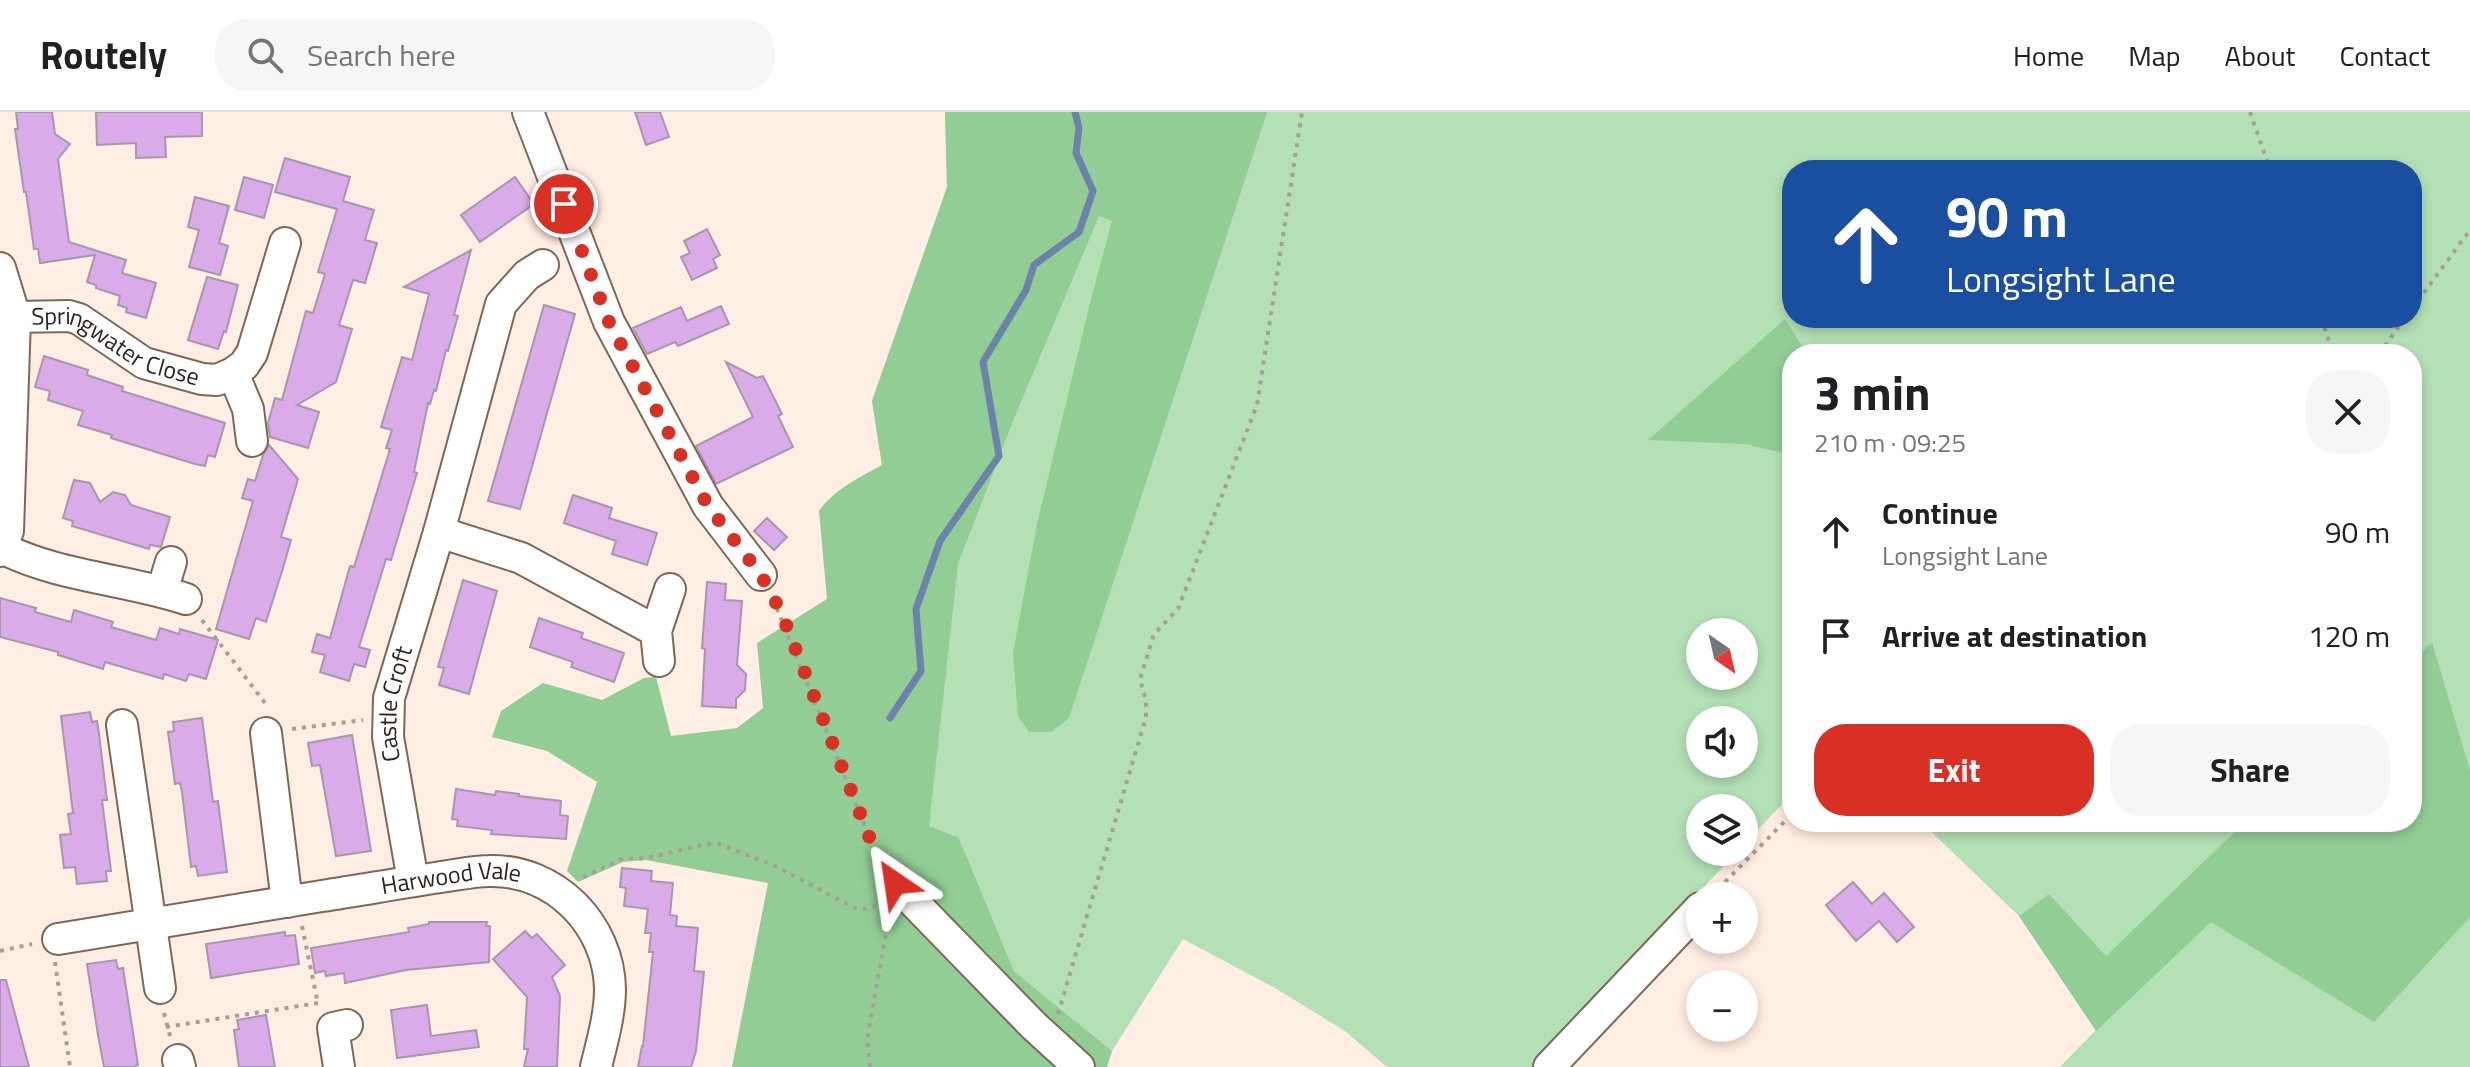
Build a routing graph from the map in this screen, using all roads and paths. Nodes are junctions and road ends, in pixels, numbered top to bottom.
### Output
1 (528, 112) edge
2 (1302, 112) edge
3 (2250, 112) edge
4 (2267, 160) edge
5 (2470, 230) edge
6 (275, 252) dead end
7 (529, 267) dead end
8 (0, 268) edge
9 (2422, 295) edge
10 (15, 317) junction
11 (233, 373) junction
12 (7, 375) edge
13 (252, 441) dead end
14 (439, 532) junction
15 (1, 550) edge
16 (171, 562) dead end
17 (761, 575) joint
18 (670, 589) dead end
19 (174, 595) junction
20 (656, 631) junction
21 (659, 661) dead end
22 (387, 717) junction
23 (266, 733) junction
24 (130, 743) dead end
25 (1782, 824) edge
26 (413, 881) junction
27 (1725, 882) edge
28 (898, 893) junction
29 (565, 895) junction
30 (292, 901) junction
31 (1686, 922) edge
32 (151, 924) junction
33 (55, 939) junction
34 (0, 951) edge
35 (160, 988) joint
36 (333, 1019) junction
37 (166, 1027) junction
38 (1050, 1041) junction
39 (179, 1064) edge
40 (70, 1067) edge
41 (339, 1067) edge
42 (596, 1067) edge
43 (870, 1067) edge
44 (1079, 1067) edge
45 (1549, 1067) edge

1 - 17 street
2 - 38 path
3 - 4 path
5 - 9 path
6 - 11 street, Springwater Close
7 - 14 street, Castle Croft
8 - 10 street
10 - 11 street, Springwater Close
10 - 12 street
11 - 13 street
12 - 15 street
14 - 20 street
14 - 22 street, Castle Croft
15 - 19 street
16 - 19 street
17 - 28 path
18 - 20 street
19 - 23 path
20 - 21 street
22 - 23 path
22 - 26 street, Castle Croft
23 - 30 street
24 - 32 street
25 - 27 path
26 - 29 street, Harwood Vale
26 - 30 street, Harwood Vale
28 - 29 path
28 - 38 street
28 - 43 path
29 - 42 street, Harwood Vale
30 - 32 street, Harwood Vale
30 - 36 path
31 - 45 street
32 - 33 street, Harwood Vale
32 - 35 street
33 - 34 path
33 - 40 path
35 - 37 path
36 - 37 path
36 - 41 street
37 - 39 path
38 - 44 street

